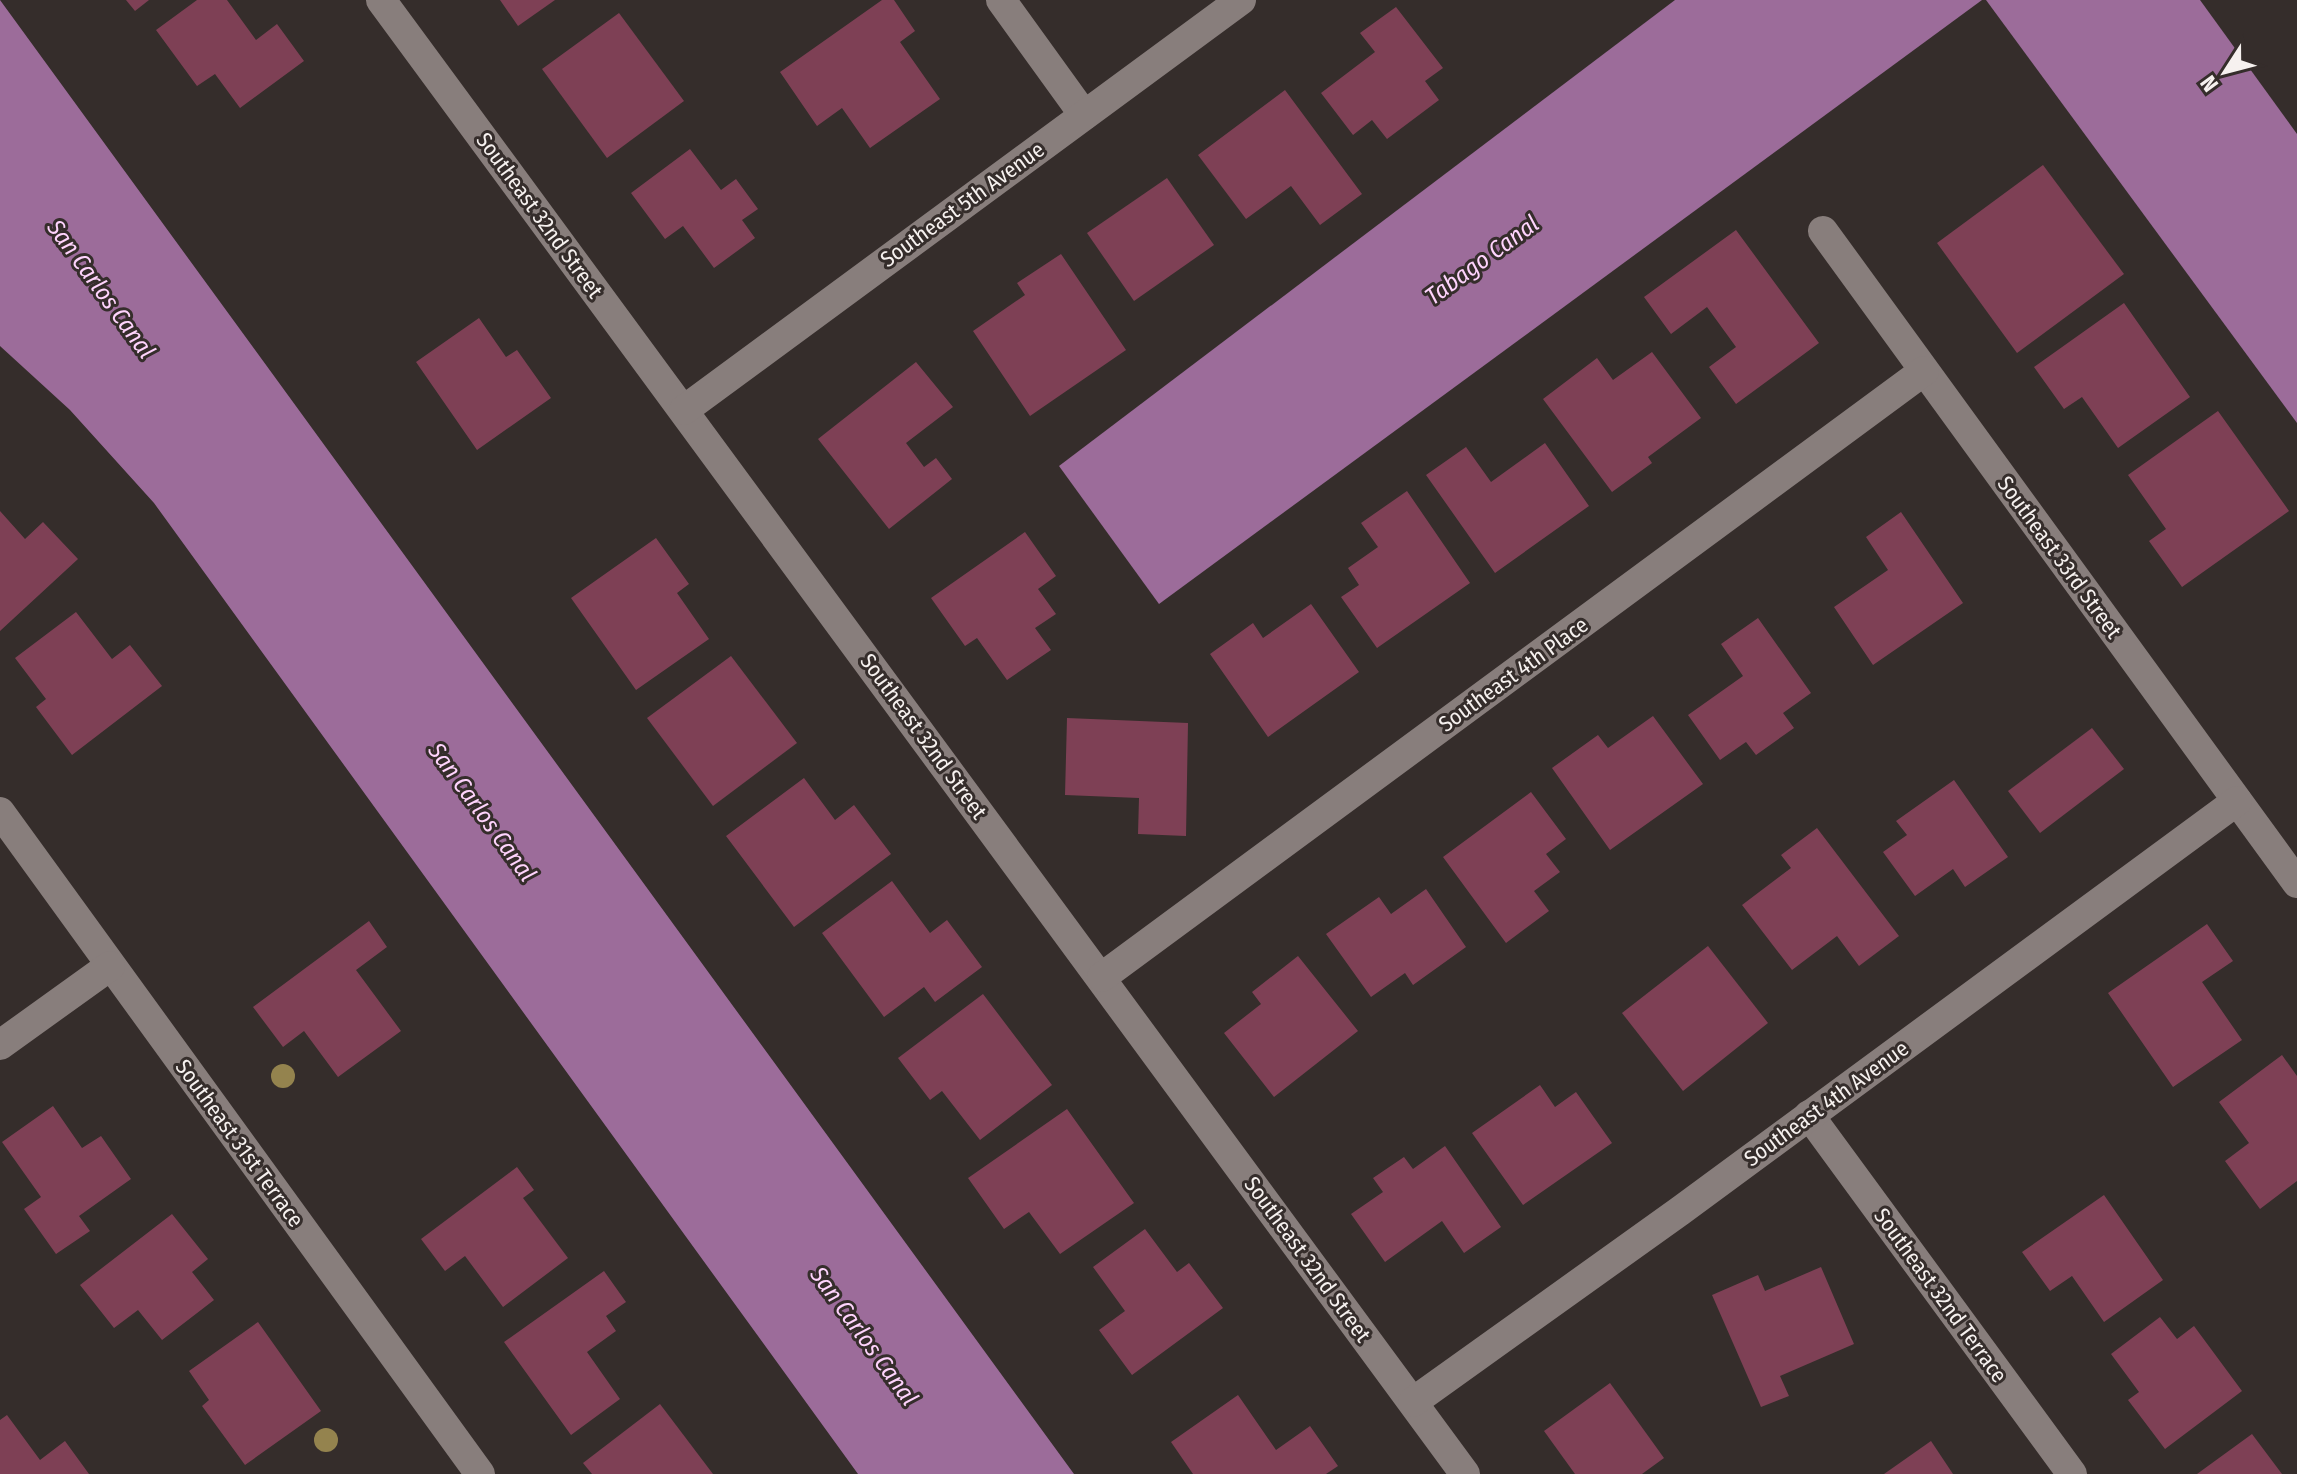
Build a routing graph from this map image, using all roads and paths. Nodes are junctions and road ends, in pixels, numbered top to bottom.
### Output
1 (381, 0) edge
2 (1001, 0) edge
3 (1241, 0) edge
4 (1084, 115) junction
5 (1823, 231) dead end
6 (1924, 371) junction
7 (684, 410) junction
8 (2237, 801) junction
9 (0, 812) edge
10 (2297, 883) edge
11 (110, 966) junction
12 (1102, 977) junction
13 (0, 1045) edge
14 (1809, 1115) junction
15 (1413, 1402) junction
16 (480, 1474) edge
17 (1465, 1474) edge
18 (2072, 1474) edge

1 - 7 street, Southeast 32nd Street
2 - 4 street
3 - 4 street, Southeast 5th Avenue
4 - 7 street, Southeast 5th Avenue
5 - 6 street, Southeast 33rd Street
6 - 8 street, Southeast 33rd Street
6 - 12 street, Southeast 4th Place
7 - 12 street, Southeast 32nd Street
8 - 10 street, Southeast 33rd Street
8 - 14 street, Southeast 4th Avenue
9 - 11 street, Southeast 31st Terrace
11 - 13 street
11 - 16 street, Southeast 31st Terrace
12 - 15 street, Southeast 32nd Street
14 - 15 street, Southeast 4th Avenue
14 - 18 street, Southeast 32nd Terrace
15 - 17 street, Southeast 32nd Street

